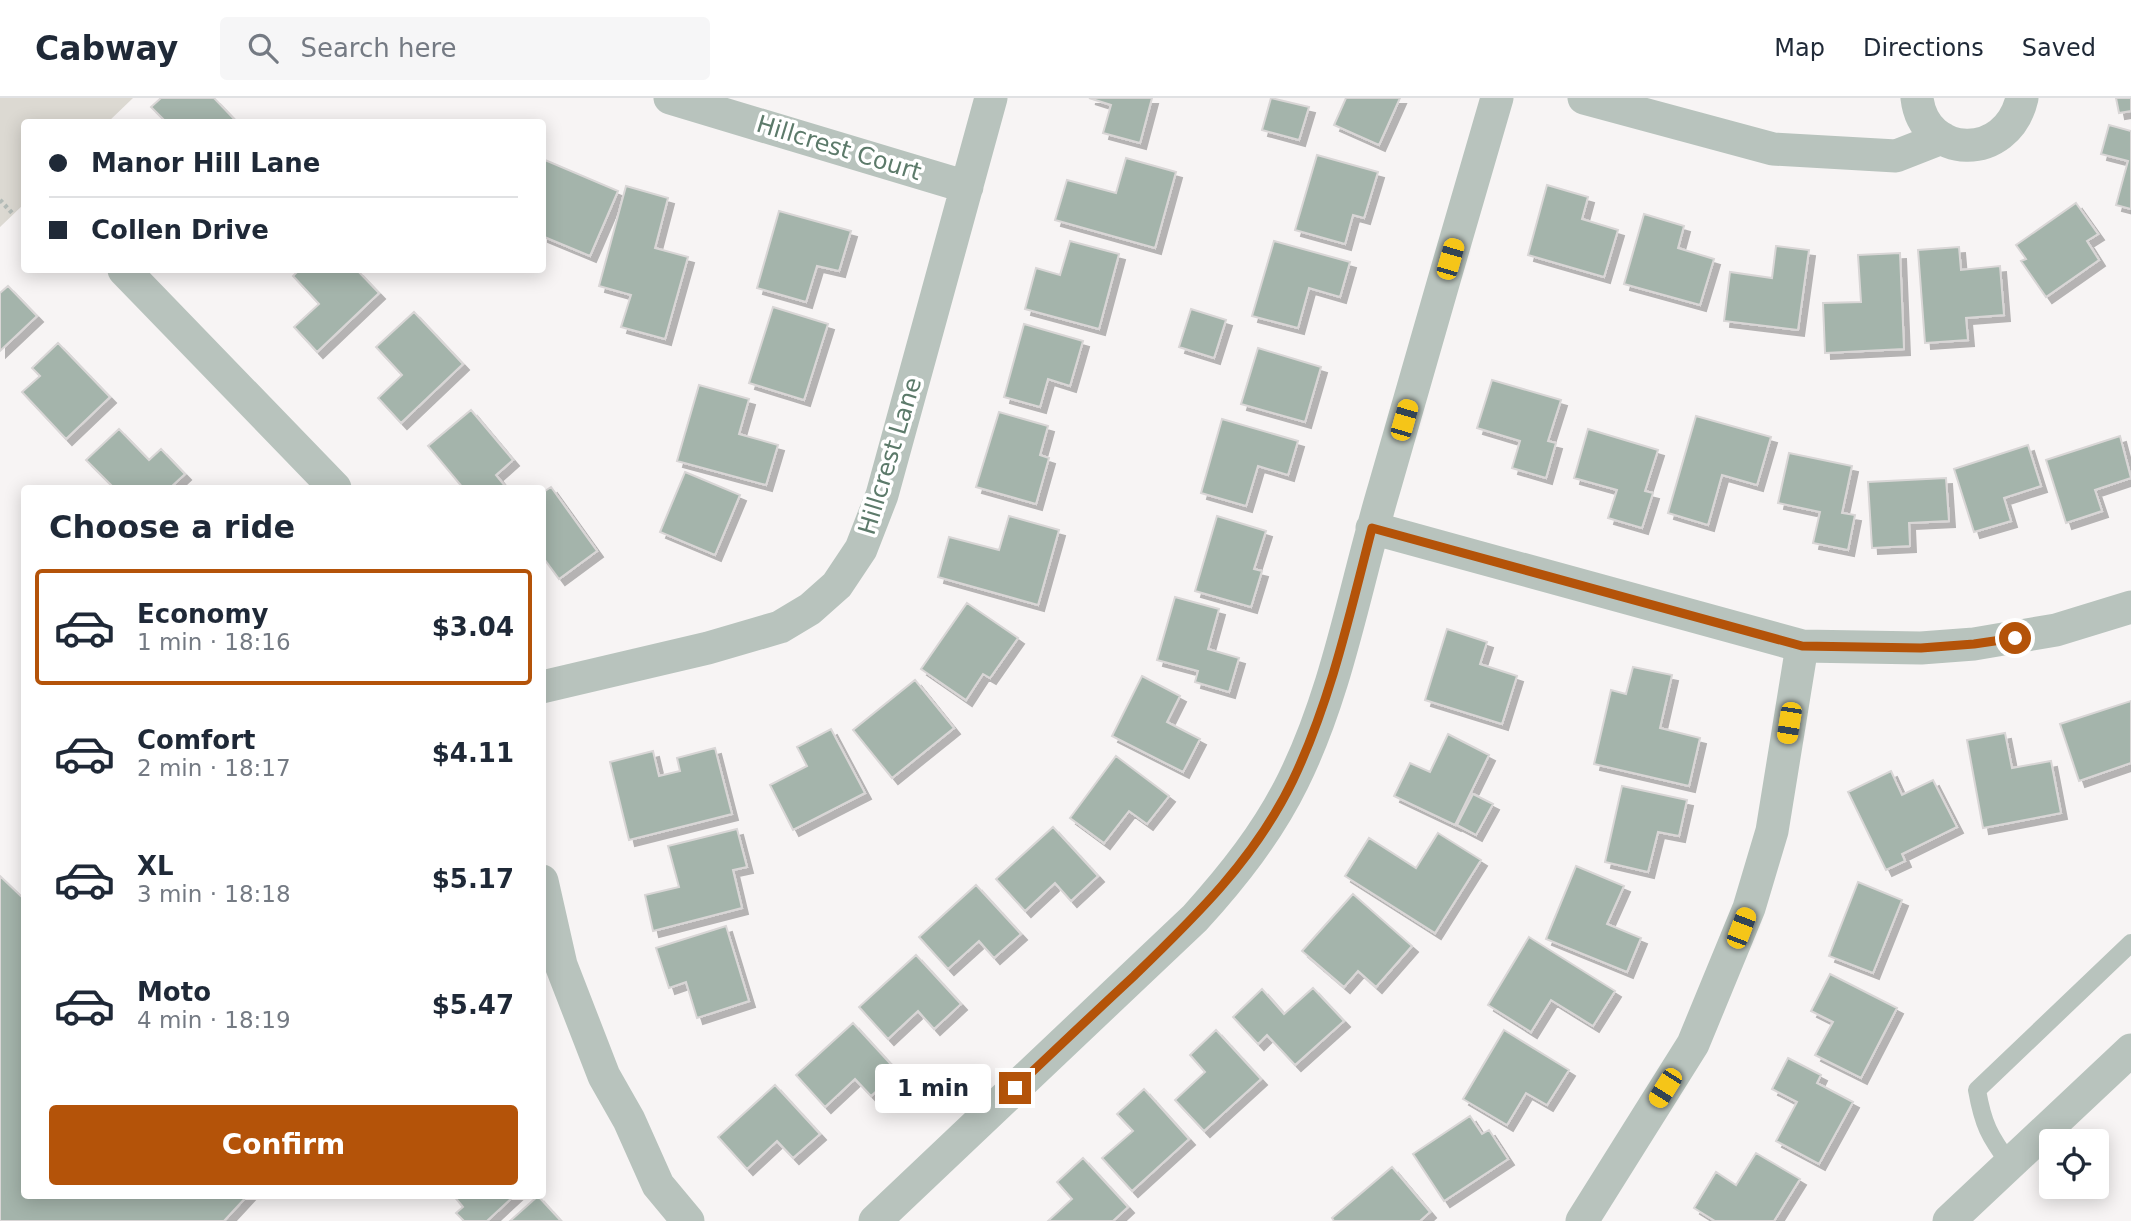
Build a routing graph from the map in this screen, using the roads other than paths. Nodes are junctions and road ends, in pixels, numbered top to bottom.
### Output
1 (670, 98) edge
2 (991, 98) edge
3 (1497, 98) edge
4 (1584, 98) edge
5 (1917, 98) edge
6 (2022, 98) edge
7 (1942, 138) junction
8 (967, 187) junction
9 (127, 273) edge
10 (332, 485) edge
11 (1372, 528) junction
12 (2131, 607) edge
13 (1802, 646) junction
14 (546, 686) edge
15 (546, 899) edge
16 (2131, 943) edge
17 (2131, 1049) edge
18 (2010, 1164) junction
19 (688, 1221) edge
20 (875, 1221) edge
21 (1582, 1221) edge
22 (1949, 1221) edge

1 - 8 street, Hillcrest Court
2 - 8 street, Hillcrest Lane
3 - 11 street
4 - 7 street
5 - 7 street
6 - 7 street
8 - 14 street, Hillcrest Lane
9 - 10 street
11 - 13 street
11 - 20 street
12 - 13 street
13 - 21 street
15 - 19 street
16 - 18 lane
17 - 18 street
18 - 22 street

